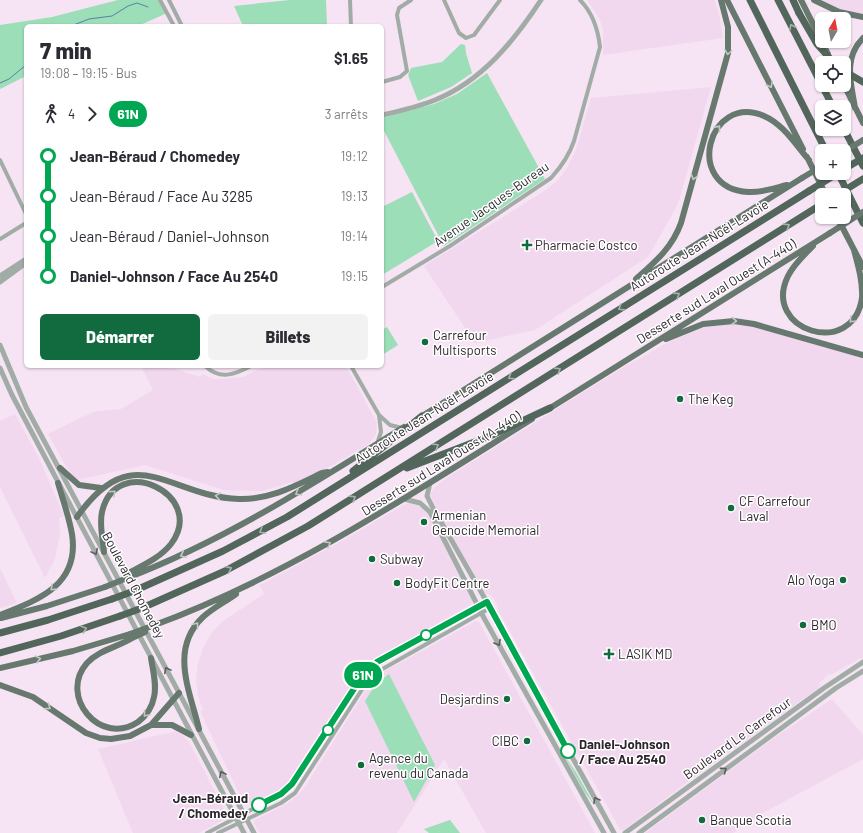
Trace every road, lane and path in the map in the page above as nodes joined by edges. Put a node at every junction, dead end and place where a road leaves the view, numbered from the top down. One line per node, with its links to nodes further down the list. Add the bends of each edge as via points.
1 (169, 0): 18 (street)
2 (350, 0): 19 (street)
3 (411, 0): 24 (street, via 399,8 397,15 407,71 400,77)
4 (444, 0): 5 (street, via 459,32 466,38 474,35)
5 (500, 0)
6 (541, 0): 29 (street, via 503,50 469,82 435,100)
7 (580, 0): 61 (street, Avenue Jacques-Bureau, via 594,20 600,47 571,152 562,166 544,183)
8 (720, 0): 62 (main road, one-way to 62, via 728,27 728,53 681,223 664,254)
9 (727, 0): 37 (main road, one-way to 37)
10 (750, 0): 33 (highway)
11 (778, 0): 27 (highway, one-way to 11)
12 (793, 0): 21 (highway, bridge, via 817,44)
13 (801, 0): 22 (main road)
14 (814, 0): 16 (main road, via 839,12)
15 (162, 1): 17 (street)
16 (863, 17)
17 (173, 24)
18 (181, 24)
19 (351, 24)
20 (863, 38): 28 (main road, via 853,51 849,65)
21 (827, 56)
22 (829, 56)
23 (851, 75): 25 (highway, bridge)
24 (384, 81)
25 (863, 82)
26 (847, 92): 28 (main road)
27 (829, 100)
28 (855, 108): 30 (main road)
29 (384, 114)
30 (863, 123)
31 (848, 136): 39 (highway)
32 (863, 140): 34 (main road, bridge)
33 (822, 144)
34 (851, 148)
35 (863, 158): 38 (highway, bridge)
36 (0, 160): 48 (street)
37 (809, 160): 44 (main road, one-way to 37, via 752,193 728,186 716,176 710,161 709,147 714,132 733,116 746,113 760,115 782,127); 45 (main road)
38 (851, 166)
39 (863, 166)
40 (815, 170): 44 (main road, bridge)
41 (863, 178): 46 (highway, bridge)
42 (827, 180): 81 (highway, Autoroute Jean-Noël-Lavoie, one-way to 81, bridge)
43 (842, 180): 50 (highway)
44 (793, 184): 62 (main road)
45 (823, 188)
46 (848, 188)
47 (815, 209): 77 (highway, one-way to 47)
48 (24, 210)
49 (863, 212): 54 (main road, Desserte sud Laval Ouest (A-440), bridge)
50 (863, 223)
51 (24, 224): 53 (street)
52 (841, 224): 55 (main road)
53 (0, 239)
54 (818, 240): 55 (main road, one-way to 54, via 863,289 857,313 849,323 838,330 828,333 814,332 802,327 793,319 786,308 784,294 790,272); 64 (main road, Desserte sud Laval Ouest (A-440))
55 (854, 250): 58 (main road)
56 (24, 260): 59 (street)
57 (24, 264): 60 (street)
58 (863, 267)
59 (0, 276)
60 (0, 282)
61 (384, 287)
62 (626, 288): 72 (main road)
63 (0, 345): 75 (street, Boulevard Chomedey, via 23,400)
64 (648, 347): 65 (main road, one-way to 65, via 703,324 734,321); 70 (main road, Desserte sud Laval Ouest (A-440))
65 (863, 354)
66 (0, 368): 78 (street, Boulevard Chomedey)
67 (207, 368): 68 (street, via 213,373 224,375)
68 (247, 368)
69 (352, 368): 71 (street)
70 (550, 408): 77 (highway, via 490,436); 79 (main road, Desserte sud Laval Ouest (A-440))
71 (379, 415): 73 (street, via 390,425); 74 (street, via 381,432)
72 (422, 416): 73 (main road); 81 (highway)
73 (402, 428): 74 (main road)
74 (377, 444): 76 (main road)
75 (60, 468): 80 (main road, via 80,485); 83 (street, Boulevard Chomedey)
76 (330, 471): 80 (main road, one-way to 80, via 322,472 281,492 250,499 217,496 147,475 126,477); 86 (main road, one-way to 86, via 296,494 234,529 175,558)
77 (391, 474): 98 (highway, one-way to 77, bridge, via 120,616 205,581 308,526)
78 (58, 483): 84 (street, Boulevard Chomedey); 92 (main road, one-way to 92, via 73,538 68,568 57,586 43,597)
79 (430, 483): 82 (main road, Desserte sud Laval Ouest (A-440)); 88 (street, via 427,494 430,502)
80 (101, 488): 83 (main road)
81 (330, 490): 94 (highway, Autoroute Jean-Noël-Lavoie, one-way to 94, bridge, via 236,545 176,573 112,599)
82 (404, 499): 87 (main road, Desserte sud Laval Ouest (A-440), one-way to 82, via 328,544); 89 (street, via 420,502 430,512)
83 (82, 510): 84 (main road); 85 (street, Boulevard Chomedey)
84 (77, 517): 99 (street, Boulevard Chomedey, one-way to 99)
85 (104, 552): 86 (main road, one-way to 86, via 101,513 114,492 126,484 140,482 155,486 170,497 178,516 174,540 156,558); 104 (street, Boulevard Chomedey, one-way to 85)
86 (126, 576): 93 (main road, bridge, via 105,587)
87 (247, 585): 97 (main road, Desserte sud Laval Ouest (A-440), bridge); 107 (main road, one-way to 87, via 183,670 186,644 194,627 202,618)
88 (487, 602): 89 (street); 90 (street)
89 (479, 606): 91 (street); 109 (street, via 368,669 290,786 281,794)
90 (490, 608): 91 (street); 117 (street, one-way to 90)
91 (482, 613): 110 (street, via 374,674 297,790 283,802); 116 (street, one-way to 116)
92 (0, 615)
93 (0, 618)
94 (41, 622): 95 (highway); 96 (highway, Autoroute Jean-Noël-Lavoie)
95 (0, 629)
96 (0, 633)
97 (131, 636): 99 (main road, one-way to 97, via 154,698 144,717 132,725 116,728 101,726 89,718 82,709 78,696 82,671 98,655); 101 (main road, one-way to 97)
98 (0, 653)
99 (151, 658): 105 (street, Boulevard Chomedey)
100 (863, 662): 118 (street, Boulevard Le Carrefour)
101 (0, 668)
102 (863, 671): 119 (street, Boulevard Le Carrefour, one-way to 102, via 836,688)
103 (0, 685): 106 (main road, one-way to 106, via 29,695 86,733 100,738 126,737)
104 (179, 693): 105 (main road); 107 (street, Boulevard Chomedey)
105 (173, 700): 106 (main road); 108 (street, Boulevard Chomedey)
106 (151, 725): 108 (main road, via 172,725)
107 (199, 729): 109 (street, Boulevard Chomedey, one-way to 107)
108 (191, 735): 111 (street, Boulevard Chomedey)
109 (243, 814): 110 (street, Boulevard Chomedey); 111 (street)
110 (247, 820): 111 (street); 115 (street, Boulevard Chomedey)
111 (237, 821): 112 (street); 113 (street); 114 (street, Boulevard Chomedey)
112 (207, 833)
113 (218, 833)
114 (244, 833)
115 (254, 833)
116 (604, 833)
117 (614, 833)
118 (626, 833)
119 (639, 833)

